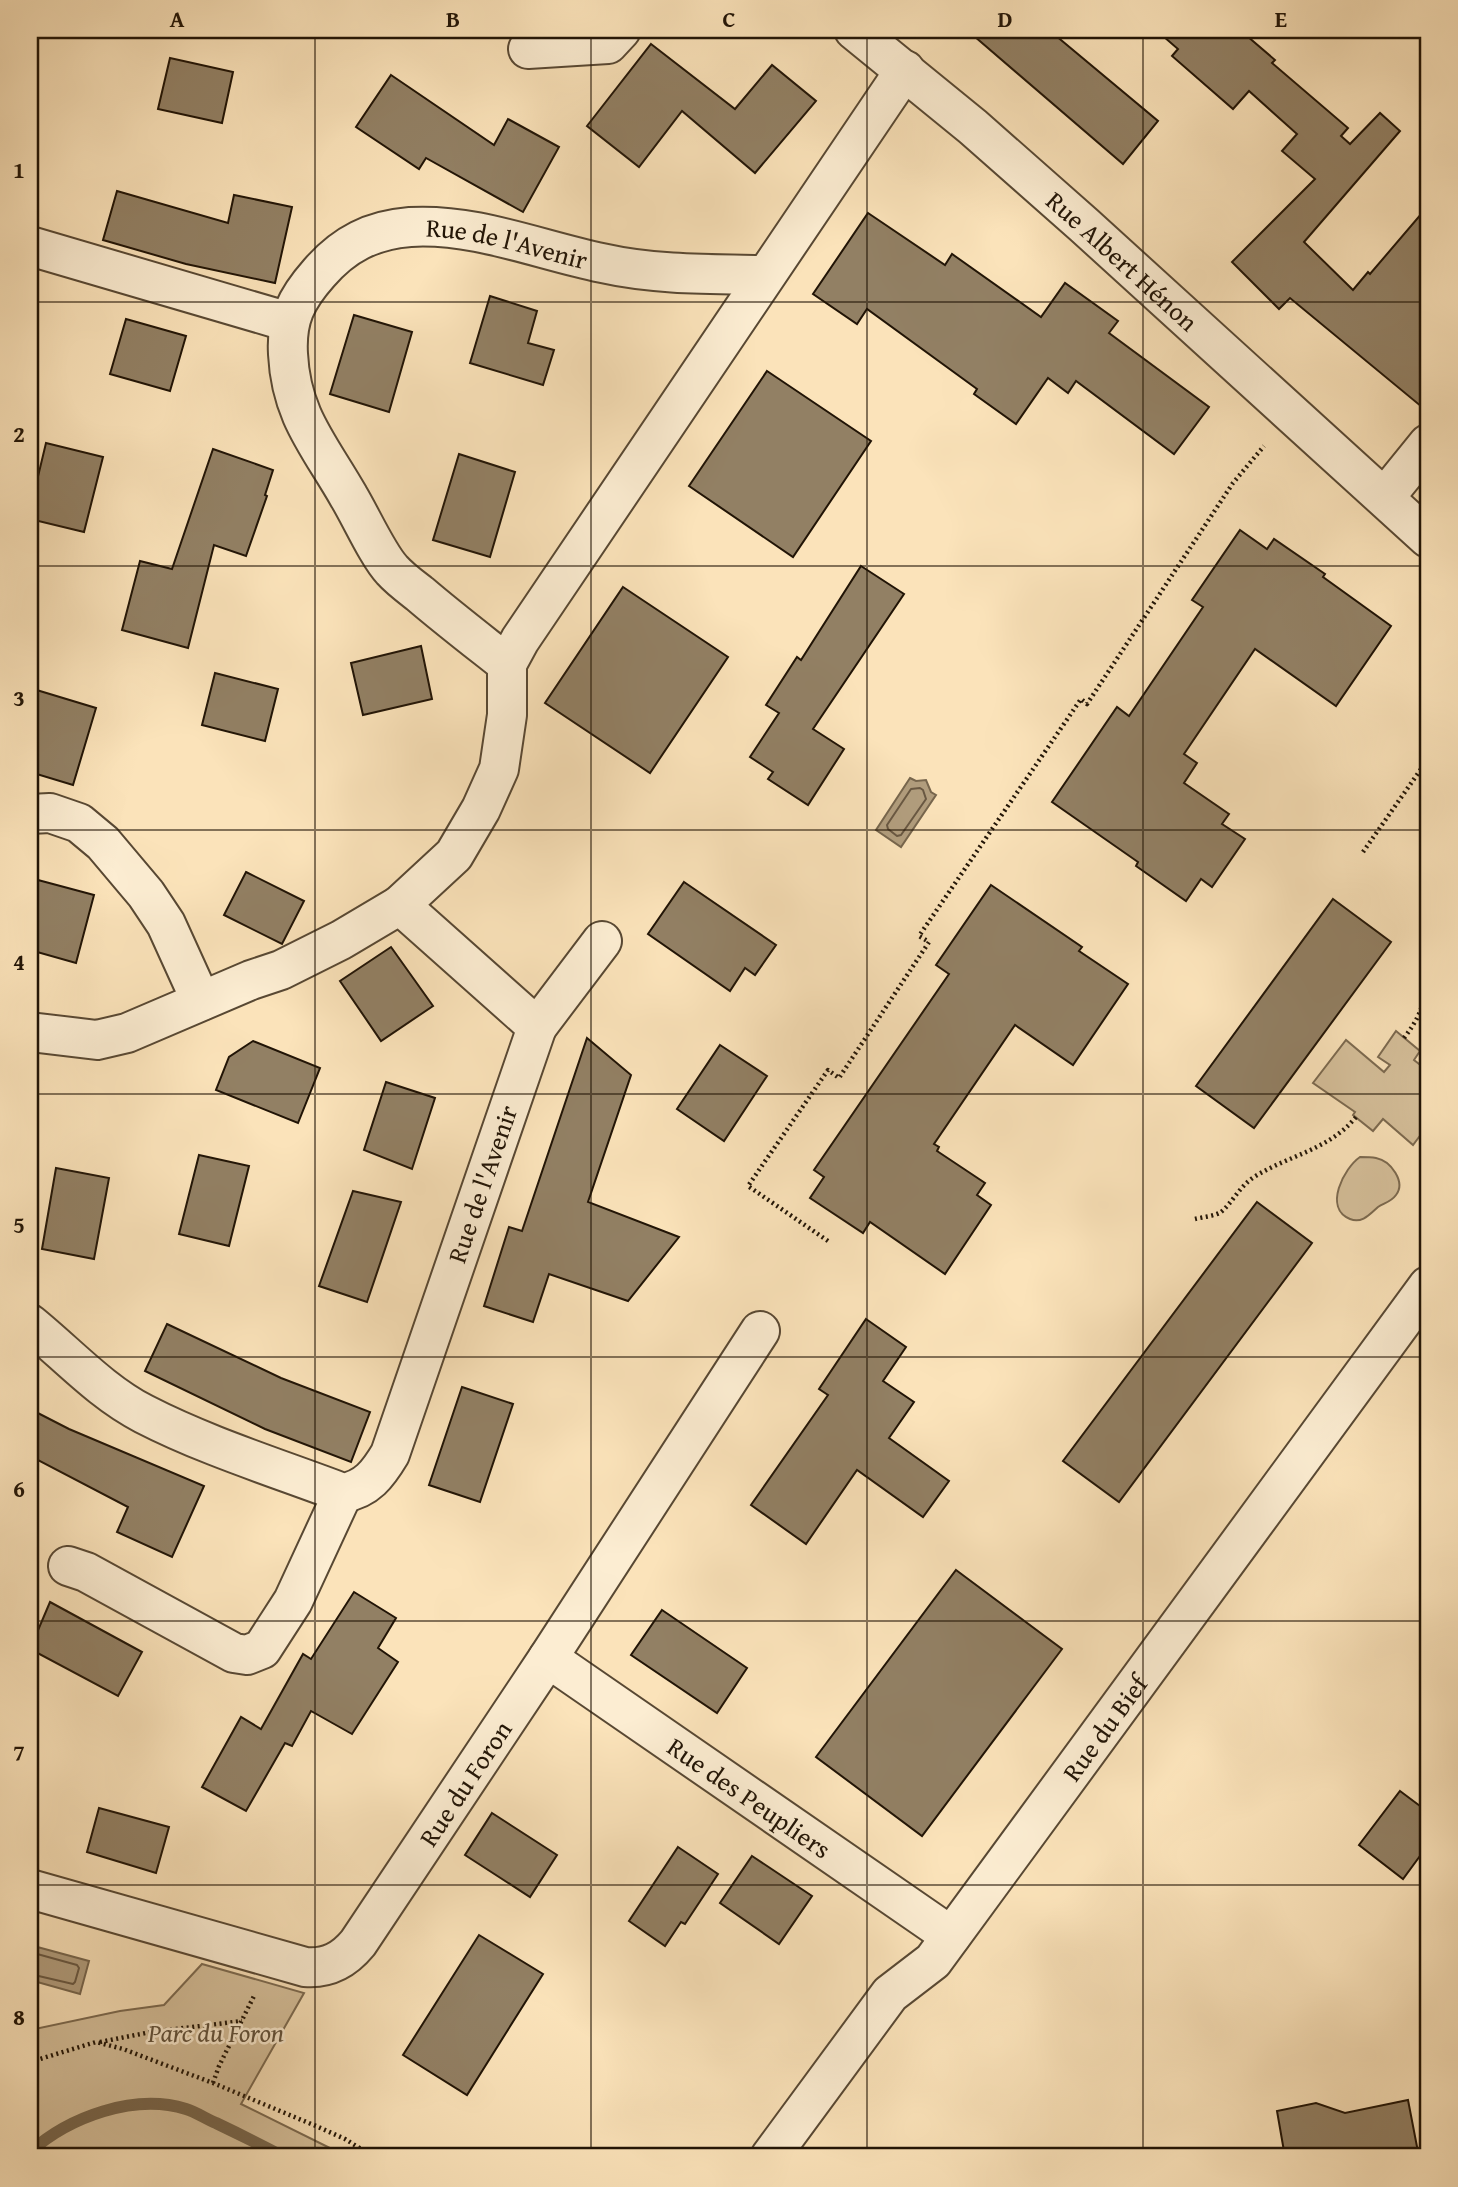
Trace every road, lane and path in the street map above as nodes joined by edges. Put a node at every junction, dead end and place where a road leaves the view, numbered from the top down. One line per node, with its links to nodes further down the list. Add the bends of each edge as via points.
1 (621, 30): 3 (street, via 608,44)
2 (854, 30): 4 (street, Rue Albert Hénon)
3 (528, 48)
4 (905, 70): 6 (street); 8 (street, Rue Albert Hénon)
5 (30, 246): 7 (street)
6 (765, 275): 7 (street, Rue de l'Avenir, via 637,269 468,231 408,228 366,236 341,251 304,290); 12 (street)
7 (289, 322): 12 (street, Rue de l'Avenir, via 289,377 304,422 391,570)
8 (1292, 413): 10 (street, Rue Albert Hénon); 25 (path, via 1233,483 1087,704 1081,699 919,936 929,942 839,1078 828,1070 748,1186)
9 (1428, 444): 10 (street)
10 (1385, 497): 11 (street, Rue Albert Hénon)
11 (1428, 538)
12 (507, 664): 16 (street, via 508,715 499,768 481,809 454,855)
13 (1428, 759): 15 (path)
14 (30, 814): 19 (street, via 50,813 79,824 103,843 166,925)
15 (1363, 852)
16 (400, 905): 19 (street, via 281,970); 20 (street)
17 (602, 941): 20 (street, Rue de l'Avenir)
18 (1428, 962): 22 (path, via 1420,1013)
19 (201, 1001): 21 (street, via 97,1040)
20 (537, 1027): 29 (street, Rue de l'Avenir, via 390,1454 367,1485)
21 (30, 1032)
22 (1404, 1038)
23 (1356, 1117): 24 (path, via 1321,1147 1255,1176 1220,1212)
24 (1195, 1219)
25 (828, 1241)
26 (1428, 1286): 33 (street, Rue du Bief)
27 (30, 1324): 29 (street, via 142,1413)
28 (760, 1331): 31 (street, Rue du Foron)
29 (343, 1493): 30 (street, via 293,1601 262,1649 247,1654 234,1653)
30 (68, 1566)
31 (548, 1658): 33 (street, Rue des Peupliers); 34 (street, Rue du Foron, via 347,1956 317,1968)
32 (30, 1889): 34 (street, Rue du Foron)
33 (951, 1937): 40 (street, Rue du Bief, via 933,1961 890,1994)
34 (272, 1958): 35 (path)
35 (242, 2021): 36 (path); 38 (path)
36 (96, 2042): 37 (path); 38 (path)
37 (30, 2062)
38 (213, 2083): 39 (path, via 345,2139)
39 (374, 2157)
40 (770, 2157)

